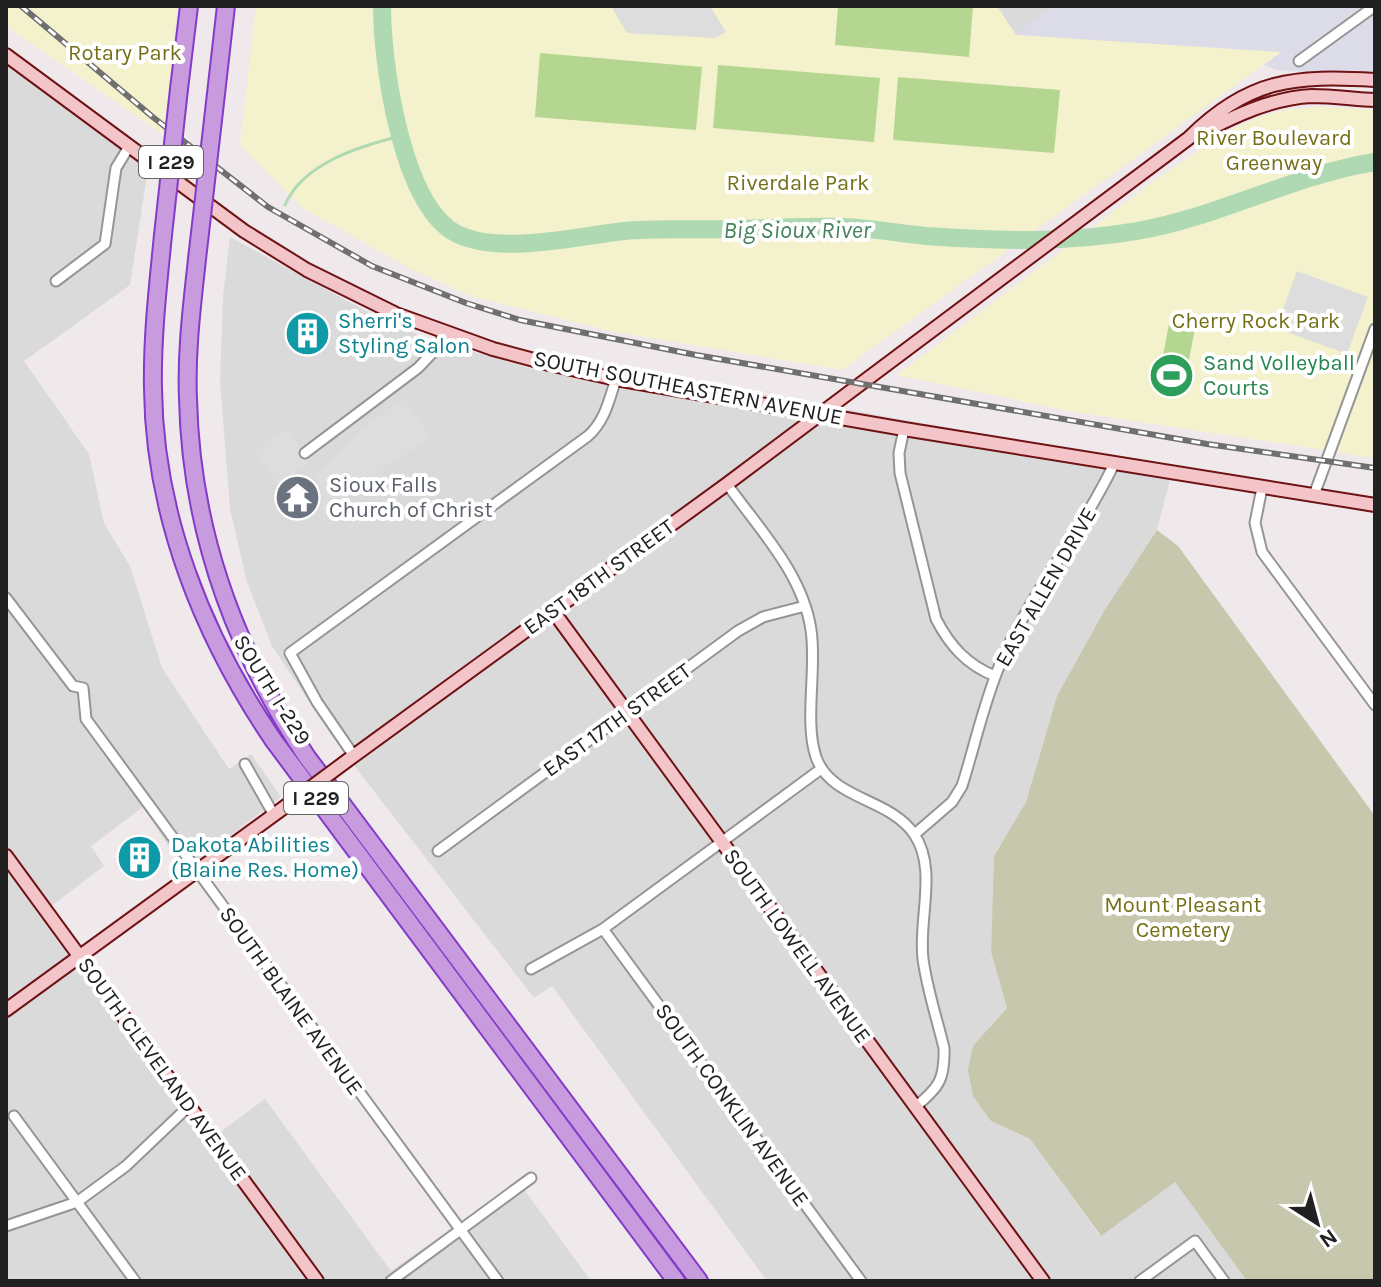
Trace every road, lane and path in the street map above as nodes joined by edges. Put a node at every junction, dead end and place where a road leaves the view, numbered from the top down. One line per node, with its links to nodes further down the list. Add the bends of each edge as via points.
1 (189, 6): 52 (highway, SOUTH I-229 / I 229, bridge, via 153,365 157,444 170,511 201,609 223,658 274,741)
2 (226, 6): 53 (highway, SOUTH I-229 / I 229, bridge, via 187,375 193,466 206,540 223,595 275,707 307,757)
3 (1375, 6): 5 (street)
4 (6, 55): 9 (street, SOUTH SOUTHEASTERN AVENUE)
5 (1299, 61)
6 (1375, 80): 8 (street, via 1317,78 1270,86 1226,105)
7 (1375, 100): 8 (street, via 1286,99)
8 (1189, 138): 14 (street, EAST 18TH STREET)
9 (130, 145): 10 (street, via 116,168 105,244); 12 (street, SOUTH SOUTHEASTERN AVENUE, via 280,255 360,297)
10 (56, 281)
11 (1375, 329): 20 (street)
12 (445, 332): 13 (street, SOUTH SOUTHEASTERN AVENUE); 16 (street, via 418,368)
13 (616, 379): 14 (street, SOUTH SOUTHEASTERN AVENUE); 28 (street, via 604,415 588,436 290,653)
14 (819, 413): 15 (street, SOUTH SOUTHEASTERN AVENUE); 18 (street, EAST 18TH STREET)
15 (904, 429): 17 (street, SOUTH SOUTHEASTERN AVENUE); 25 (street, via 900,473 936,619 962,657)
16 (305, 453)
17 (1114, 464): 19 (street, SOUTH SOUTHEASTERN AVENUE); 25 (street, EAST ALLEN DRIVE)
18 (727, 484): 23 (street, via 791,574); 24 (street, EAST 18TH STREET)
19 (1262, 488): 20 (street, SOUTH SOUTHEASTERN AVENUE); 26 (street, via 1255,523 1262,552)
20 (1314, 495): 21 (street, SOUTH SOUTHEASTERN AVENUE)
21 (1375, 505)
22 (6, 598): 36 (street, SOUTH BLAINE AVENUE, via 73,686 83,688 86,719)
23 (805, 606): 27 (street, EAST 17TH STREET, via 763,617 738,631); 30 (street, via 811,631 813,740)
24 (553, 611): 27 (street, SOUTH LOWELL AVENUE); 28 (street, EAST 18TH STREET)
25 (995, 676): 32 (street, EAST ALLEN DRIVE, via 962,786 952,802)
26 (1375, 705)
27 (627, 714): 33 (street, SOUTH LOWELL AVENUE); 34 (street, EAST 17TH STREET)
28 (351, 758): 31 (street, EAST 18TH STREET, bridge)
29 (245, 764): 31 (street)
30 (821, 769): 32 (street, via 836,784 894,814); 33 (street)
31 (274, 815): 36 (street, EAST 18TH STREET)
32 (915, 834): 42 (street, via 925,863 923,957 944,1063 937,1088)
33 (720, 842): 37 (street); 42 (street, SOUTH LOWELL AVENUE)
34 (438, 851)
35 (6, 856): 38 (street, SOUTH CLEVELAND AVENUE)
36 (196, 871): 38 (street, EAST 18TH STREET); 47 (street, SOUTH BLAINE AVENUE)
37 (603, 929): 39 (street); 54 (street, SOUTH CONKLIN AVENUE)
38 (80, 957): 40 (street, EAST 18TH STREET); 41 (street, SOUTH CLEVELAND AVENUE)
39 (531, 969)
40 (6, 1010)
41 (189, 1106): 45 (street, via 126,1166); 49 (street, SOUTH CLEVELAND AVENUE)
42 (915, 1107): 55 (street, SOUTH LOWELL AVENUE)
43 (14, 1116): 45 (street)
44 (531, 1178): 47 (street)
45 (77, 1202): 46 (street); 48 (street)
46 (6, 1226)
47 (461, 1230): 50 (street); 51 (street, SOUTH BLAINE AVENUE)
48 (135, 1281)
49 (317, 1281)
50 (391, 1281)
51 (498, 1281)
52 (676, 1281)
53 (699, 1281)
54 (861, 1281)
55 (1043, 1281)
56 (1140, 1281): 57 (street, via 1195,1241)
57 (1224, 1281)

